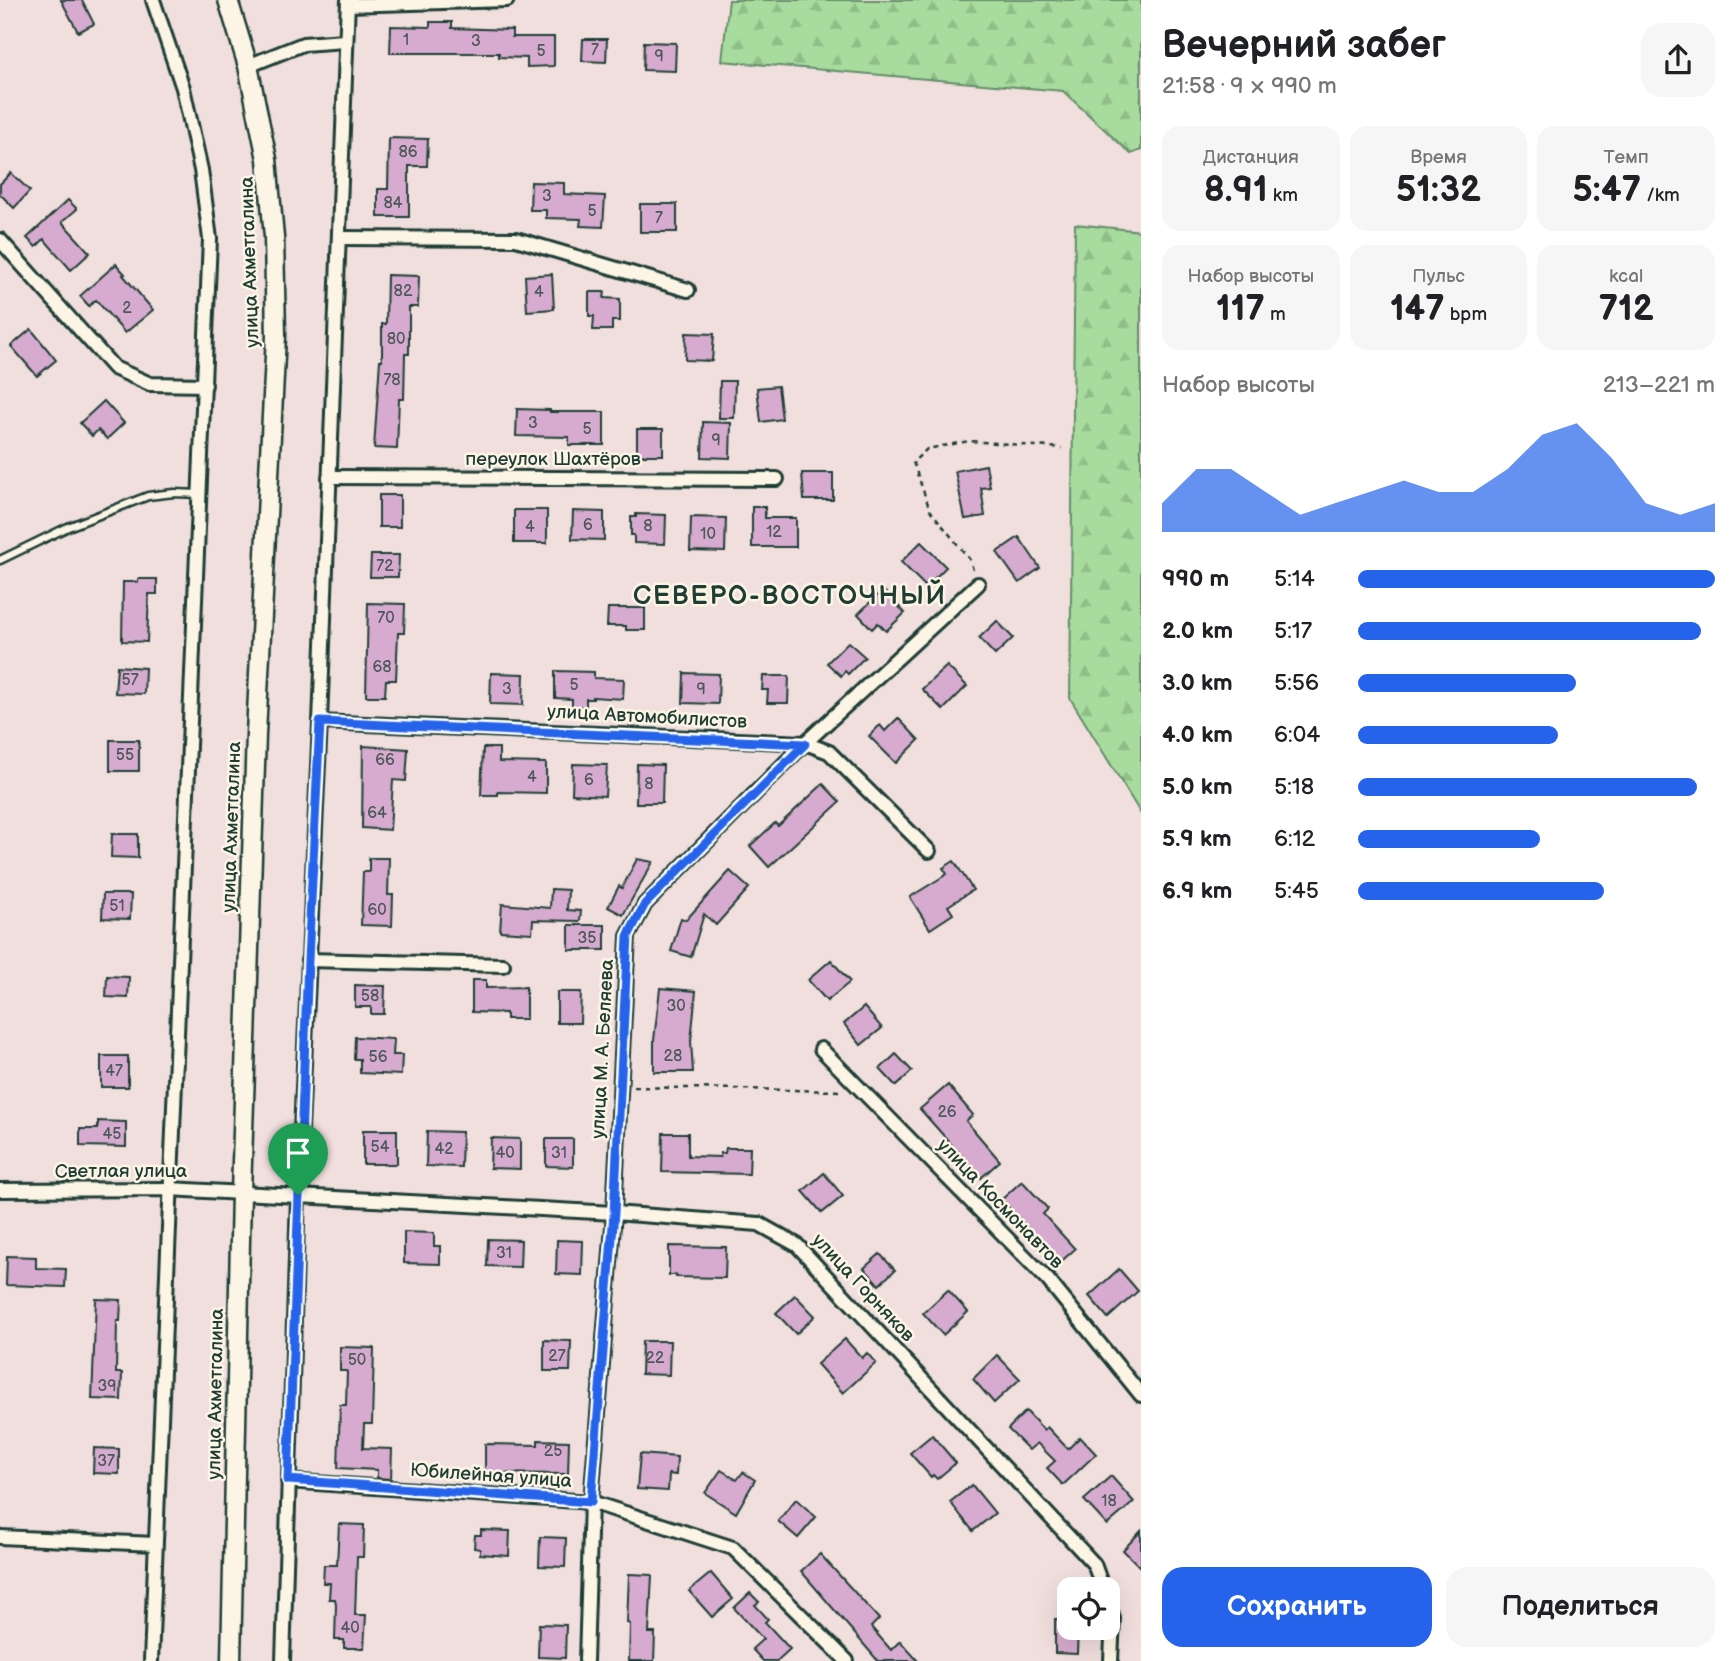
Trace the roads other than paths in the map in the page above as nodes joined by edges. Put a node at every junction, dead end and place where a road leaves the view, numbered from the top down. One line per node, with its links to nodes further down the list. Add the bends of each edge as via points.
1 (153, 0): 10 (street, via 183,88 201,170 210,239)
2 (228, 0): 6 (main road, улица Ахметгалина)
3 (507, 0): 4 (street)
4 (348, 3): 5 (street)
5 (345, 41): 6 (street, via 303,44); 7 (street)
6 (248, 66): 24 (main road, улица Ахметгалина, via 267,159 276,336 256,734)
7 (340, 237): 9 (street, via 516,239); 11 (street)
8 (0, 240): 10 (street, via 114,368 150,384)
9 (688, 290)
10 (205, 385): 13 (street)
11 (329, 477): 12 (street, переулок Шахтёров); 16 (street)
12 (777, 479)
13 (200, 494): 14 (lane, via 148,496); 22 (street)
14 (0, 560)
15 (978, 584): 17 (street, улица М. А. Беляева)
16 (320, 722): 17 (street, улица Автомобилистов); 19 (street)
17 (805, 744): 18 (street, улица Автомобилистов, via 829,752); 26 (street, улица М. А. Беляева, via 645,904 628,936)
18 (929, 851)
19 (308, 960): 20 (street); 25 (street)
20 (503, 965)
21 (821, 1049): 27 (street, улица Космонавтов, via 1048,1280)
22 (169, 1189): 23 (street, Светлая улица); 24 (street, Светлая улица); 31 (street)
23 (0, 1190)
24 (241, 1193): 25 (street, улица Горняков); 35 (main road, улица Ахметгалина)
25 (298, 1195): 26 (street, улица Горняков); 28 (street)
26 (614, 1213): 29 (street, улица М. А. Беляева); 32 (street, улица Горняков, via 759,1224 797,1245 1094,1564)
27 (1141, 1395)
28 (288, 1480): 29 (street, Юбилейная улица); 36 (street)
29 (591, 1502): 37 (street, улица М. А. Беляева); 38 (street, Юбилейная улица, via 733,1548)
30 (0, 1537): 31 (street)
31 (155, 1544): 34 (street)
32 (1099, 1577)
33 (1112, 1640): 39 (street)
34 (151, 1661)
35 (231, 1661)
36 (283, 1661)
37 (586, 1661)
38 (847, 1661)
39 (1111, 1661)

